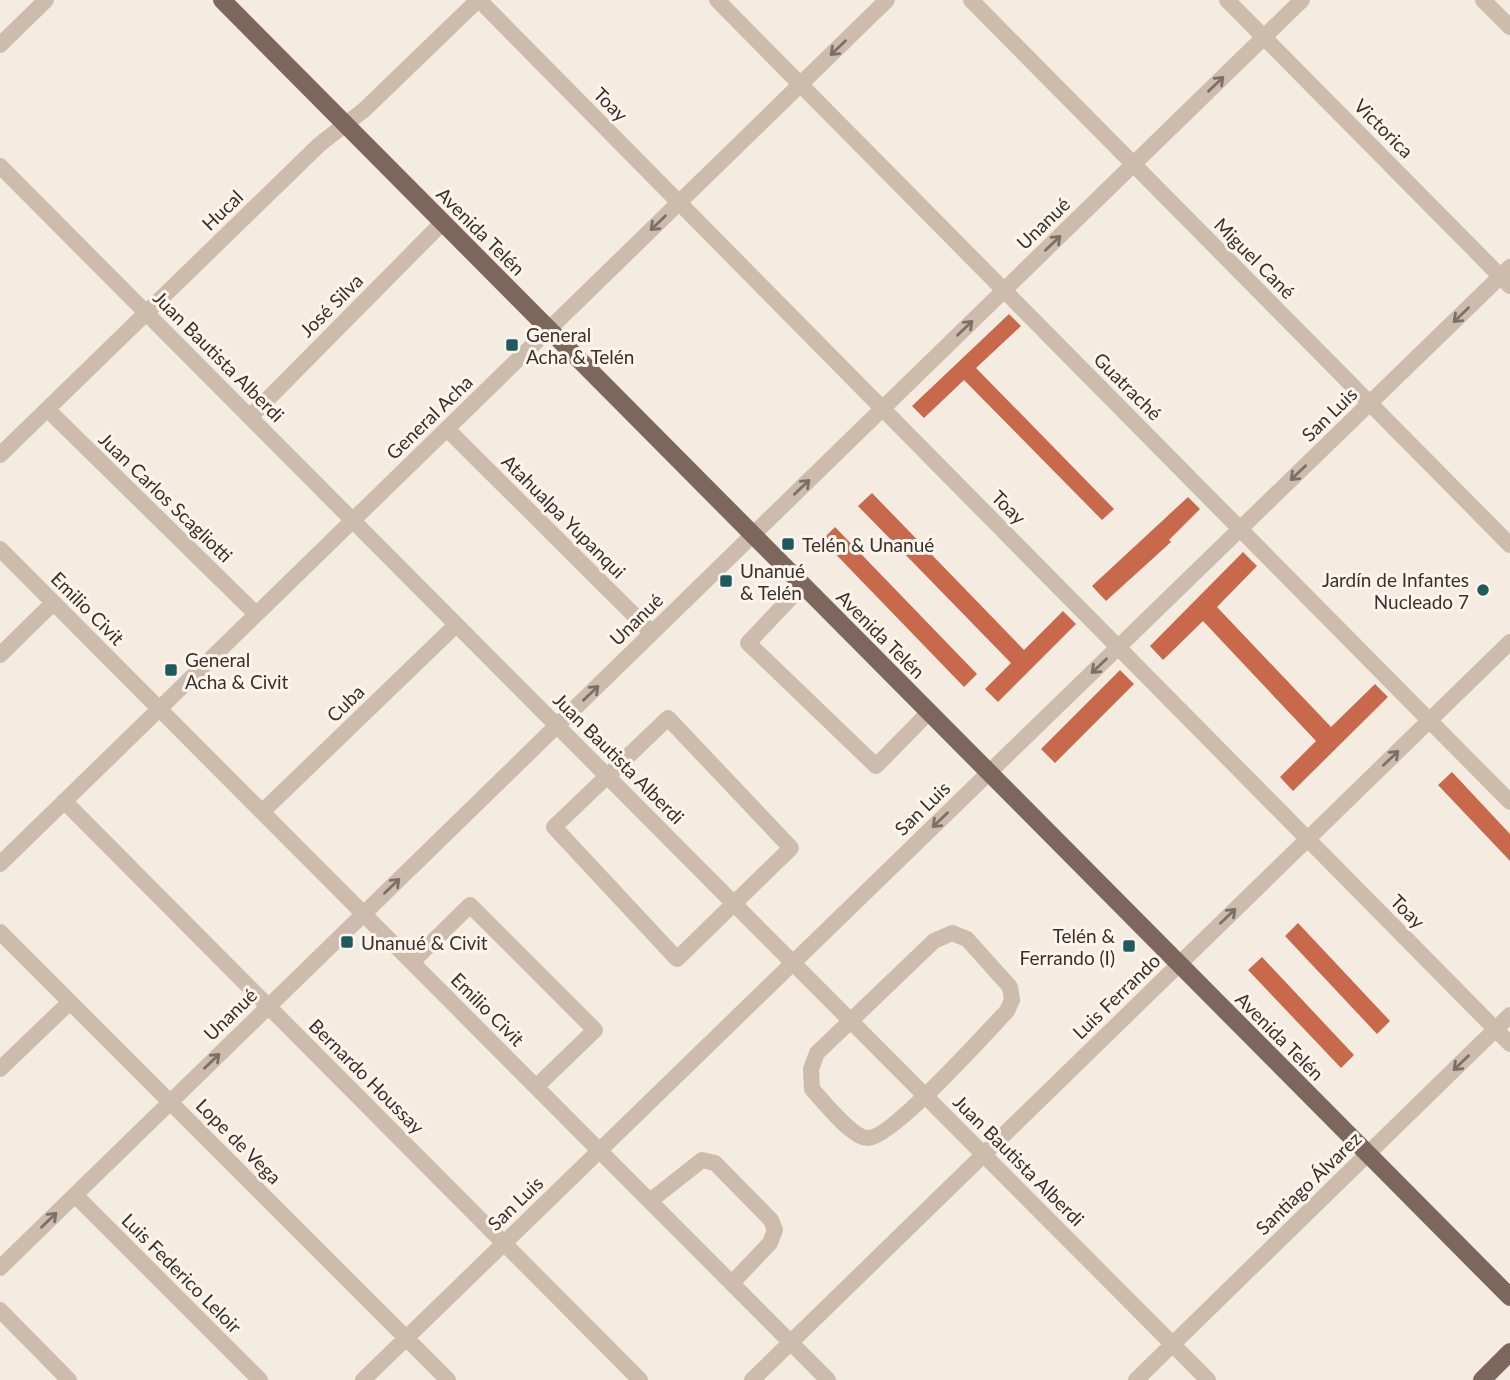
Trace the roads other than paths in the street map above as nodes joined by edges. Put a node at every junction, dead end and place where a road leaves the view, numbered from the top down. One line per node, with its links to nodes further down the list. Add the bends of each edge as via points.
1 (46, 0): 12 (street)
2 (222, 0): 14 (main road, Avenida Telén)
3 (478, 0): 14 (street, Hucal); 17 (street, Toay)
4 (717, 0): 13 (street, Guatraché)
5 (887, 0): 13 (street, General Acha, one-way to 13)
6 (971, 0): 15 (street, Miguel Cané)
7 (1227, 0): 11 (street, Victorica)
8 (1302, 0): 11 (street, Unanué)
9 (1483, 0): 10 (street)
10 (1510, 27)
11 (1264, 37): 15 (street, Unanué, one-way to 11); 19 (street, Victorica)
12 (0, 45)
13 (800, 85): 17 (street, General Acha); 20 (street, Guatraché)
14 (345, 124): 18 (main road, Avenida Telén); 21 (street, Hucal)
15 (1133, 164): 20 (street, Unanué, one-way to 15); 23 (street, Miguel Cané)
16 (0, 166): 21 (street, Juan Bautista Alberdi)
17 (679, 202): 22 (street, General Acha, one-way to 22); 25 (street, Toay)
18 (443, 222): 22 (main road, Avenida Telén); 26 (street, José Silva)
19 (1507, 276): 23 (street, San Luis, one-way to 23)
20 (1004, 290): 25 (street, Unanué, one-way to 20); 30 (street, Guatraché)
21 (146, 313): 24 (street, Hucal); 26 (street, Juan Bautista Alberdi)
22 (549, 329): 27 (street, General Acha); 31 (main road, Avenida Telén)
23 (1370, 403): 30 (street, San Luis, one-way to 30); 32 (street, Miguel Cané)
24 (47, 409): 28 (street, Hucal); 36 (street, Juan Carlos Scagliotti)
25 (882, 409): 31 (street, Unanué, one-way to 25); 40 (street, Toay)
26 (250, 417): 29 (street, Juan Bautista Alberdi)
27 (447, 429): 29 (street, General Acha); 38 (street, Atahualpa Yupanqui)
28 (0, 455)
29 (352, 520): 36 (street, General Acha); 37 (street, Juan Bautista Alberdi)
30 (1240, 529): 40 (street, San Luis); 44 (street, Guatraché)
31 (753, 534): 34 (main road, Avenida Telén); 38 (street, Unanué)
32 (1510, 545)
33 (0, 549): 35 (street, Emilio Civit)
34 (803, 584): 43 (main road, Avenida Telén); 43 (street, via 748,643 876,766)
35 (54, 603): 41 (street); 42 (street, Emilio Civit)
36 (256, 614): 42 (street, General Acha)
37 (456, 625): 45 (street, Juan Bautista Alberdi); 50 (street, Cuba)
38 (652, 633): 45 (street, Unanué, one-way to 38)
39 (1510, 642): 44 (street, Luis Ferrando)
40 (1118, 647): 46 (street, San Luis, one-way to 46); 51 (street, Toay)
41 (0, 655)
42 (159, 709): 48 (street, General Acha); 50 (street, Emilio Civit)
43 (929, 712): 46 (main road, Avenida Telén)
44 (1429, 720): 49 (street, Guatraché); 51 (street, Luis Ferrando, one-way to 44)
45 (557, 726): 47 (street, Juan Bautista Alberdi); 54 (street, Unanué, one-way to 45)
46 (989, 772): 57 (street, San Luis, one-way to 57); 58 (main road, Avenida Telén)
47 (607, 776): 53 (street, Juan Bautista Alberdi); 53 (street, via 554,827 677,959); 53 (street, via 668,718 791,848)
48 (64, 801): 52 (street, General Acha); 60 (street, Bernardo Houssay)
49 (1510, 802)
50 (262, 812): 54 (street, Emilio Civit)
51 (1307, 839): 58 (street, Luis Ferrando, one-way to 51); 63 (street, Toay)
52 (0, 864)
53 (734, 904): 57 (street, Juan Bautista Alberdi)
54 (363, 914): 56 (street, Emilio Civit); 60 (street, Unanué)
55 (0, 932): 59 (street, Lope de Vega)
56 (412, 962): 66 (street, Emilio Civit); 66 (street, via 470,905 595,1031)
57 (793, 963): 62 (street, Juan Bautista Alberdi); 69 (street, San Luis)
58 (1179, 964): 70 (main road, Avenida Telén); 71 (street, Luis Ferrando)
59 (70, 1002): 65 (street); 68 (street, Lope de Vega)
60 (269, 1006): 68 (street, Unanué, one-way to 60); 74 (street, Bernardo Houssay)
61 (1510, 1015): 63 (street, Santiago Álvarez)
62 (851, 1021): 67 (street, Juan Bautista Alberdi); 67 (street, via 817,1053 811,1089 855,1134 879,1135); 67 (street, via 934,941 952,933 967,939 1010,987 1012,1000 1007,1011)
63 (1496, 1030): 64 (street, Toay); 70 (street, Santiago Álvarez, one-way to 70)
64 (1510, 1044)
65 (0, 1069)
66 (536, 1087): 69 (street, Emilio Civit)
67 (925, 1096): 71 (street, Juan Bautista Alberdi)
68 (170, 1102): 72 (street, Unanué); 79 (street, Lope de Vega)
69 (599, 1150): 73 (street, Emilio Civit); 74 (street, San Luis)
70 (1368, 1154): 77 (main road, Avenida Telén); 81 (street, Santiago Álvarez)
71 (983, 1155): 80 (street, Luis Ferrando); 81 (street, Juan Bautista Alberdi)
72 (75, 1195): 75 (street, Unanué, one-way to 72); 85 (street, Luis Federico Leloir)
73 (650, 1201): 76 (street, Emilio Civit); 76 (street, via 702,1160 715,1163 771,1220 775,1230 770,1243)
74 (504, 1243): 79 (street, San Luis); 88 (street, Bernardo Houssay)
75 (0, 1268)
76 (732, 1283): 80 (street, Emilio Civit)
77 (1510, 1297)
78 (0, 1310): 84 (street)
79 (406, 1338): 86 (street, San Luis); 87 (street, Lope de Vega)
80 (791, 1342): 89 (street, Luis Ferrando); 90 (street, Emilio Civit)
81 (1172, 1345): 91 (street, Santiago Álvarez); 92 (street, Juan Bautista Alberdi)
82 (1510, 1353): 83 (main road)
83 (1485, 1377)
84 (69, 1380)
85 (260, 1380)
86 (363, 1380)
87 (448, 1380)
88 (640, 1380)
89 (752, 1380)
90 (828, 1380)
91 (1136, 1380)
92 (1208, 1380)

